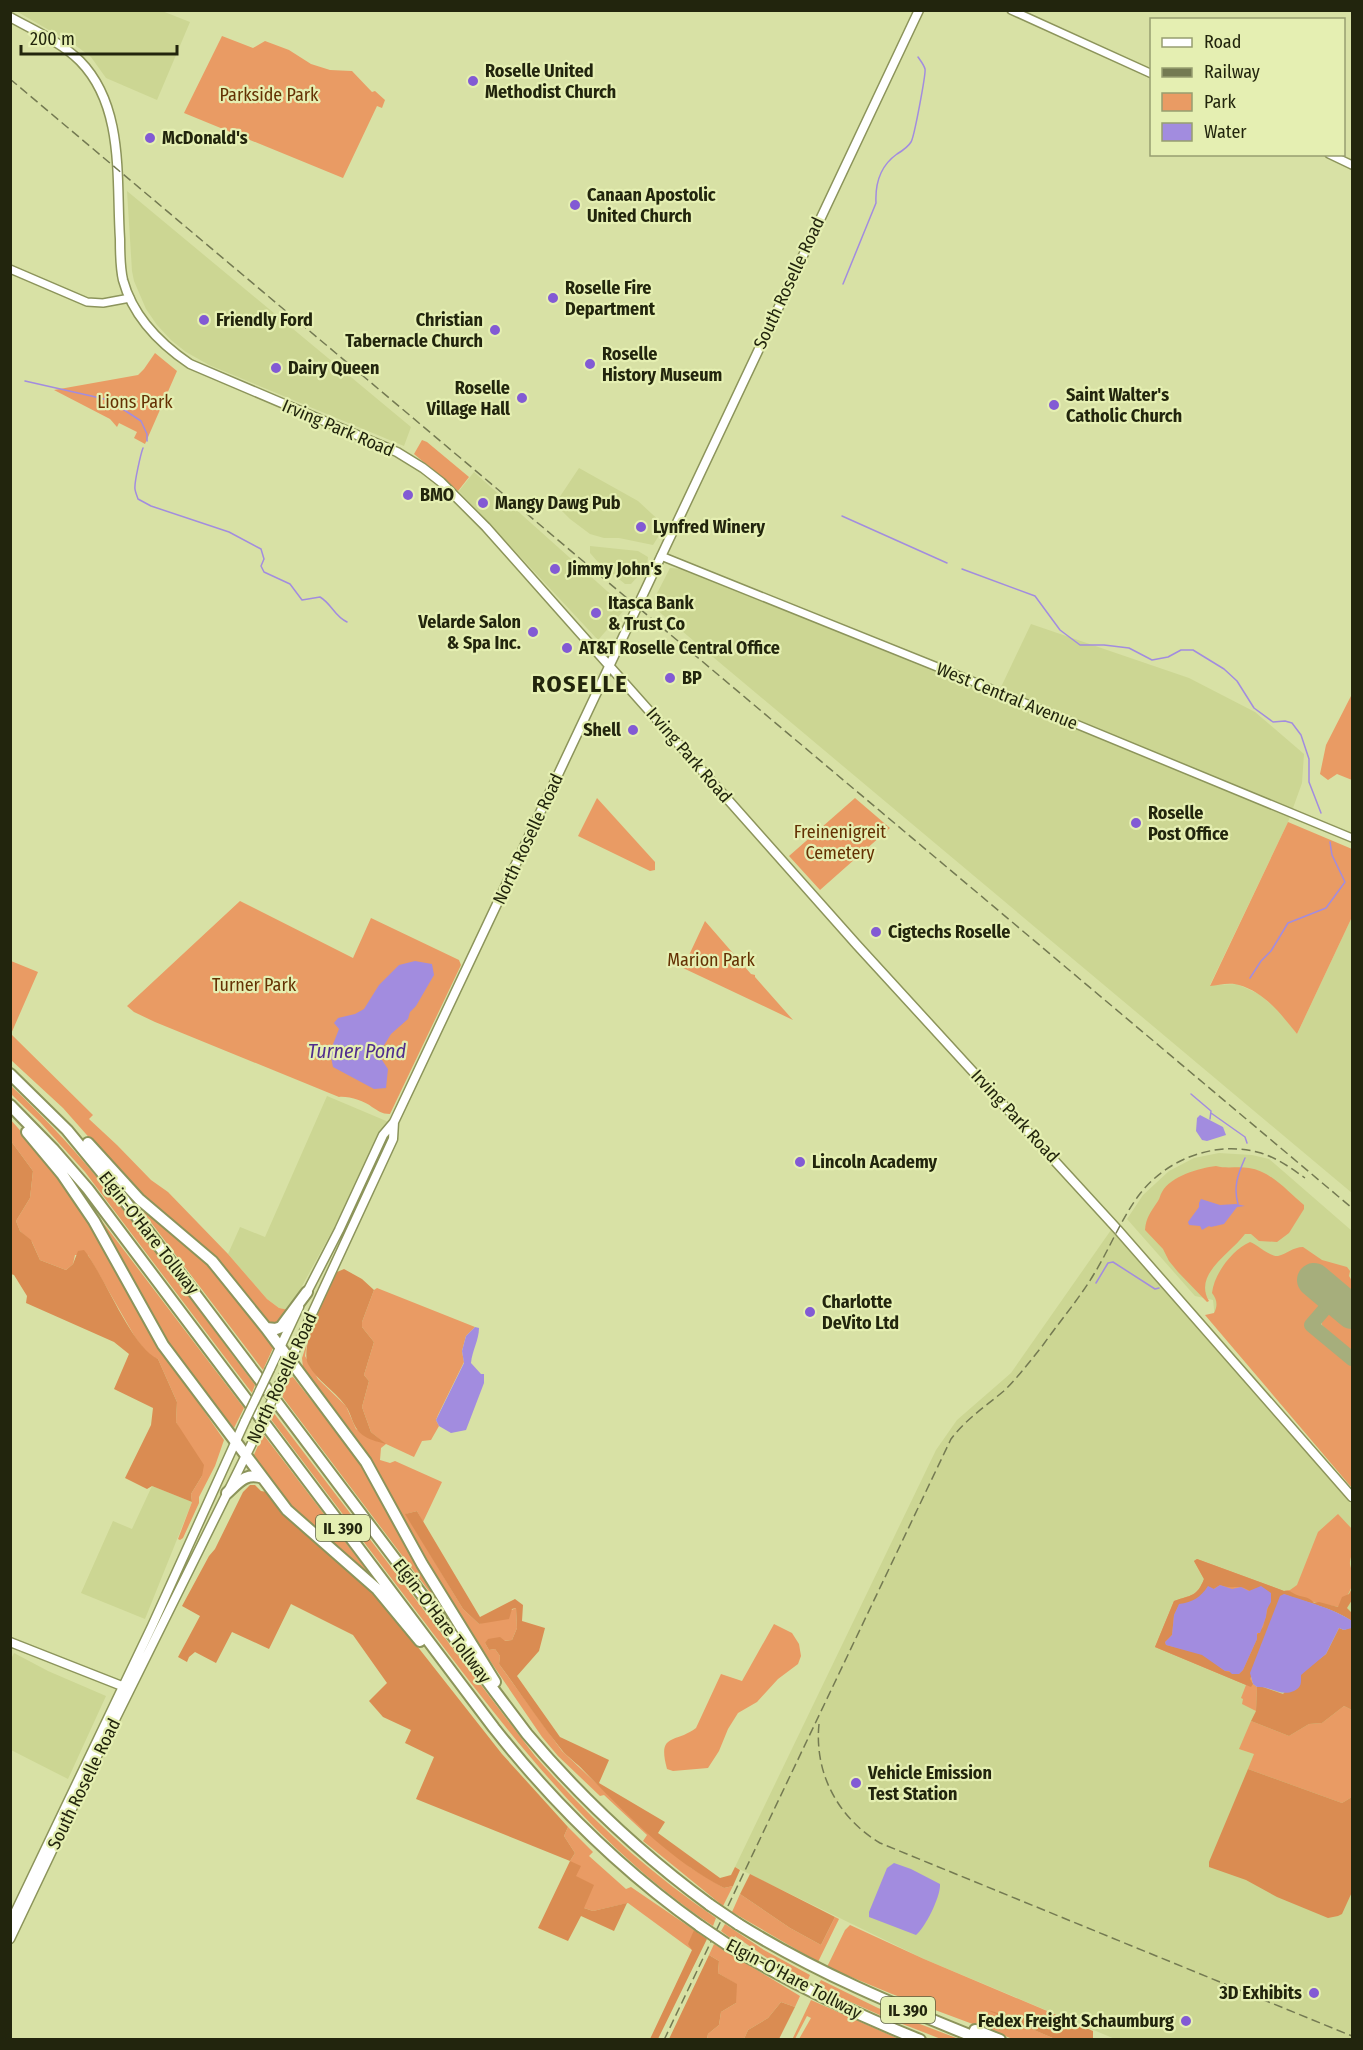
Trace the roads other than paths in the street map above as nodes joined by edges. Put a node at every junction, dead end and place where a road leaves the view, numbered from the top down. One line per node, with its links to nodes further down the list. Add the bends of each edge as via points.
1 (919, 10): 9 (main road, South Roselle Road)
2 (1011, 10): 4 (street)
3 (10, 17): 8 (main road, Irving Park Road, via 80,61 104,96 114,135 121,260)
4 (1150, 73)
5 (1333, 156): 6 (street)
6 (1353, 165)
7 (10, 269): 8 (street, via 87,302)
8 (130, 298): 10 (main road, Irving Park Road, via 152,333 190,364 397,452 423,468 486,527)
9 (661, 556): 10 (main road, North Roselle Road); 11 (street, West Central Avenue)
10 (609, 665): 15 (main road, North Roselle Road); 24 (main road, Irving Park Road, via 856,945 1126,1238)
11 (1353, 838)
12 (10, 1074): 13 (highway, Elgin-O'Hare Tollway / IL 390)
13 (41, 1102): 17 (highway, via 59,1113 129,1189 212,1261); 29 (highway, Elgin-O'Hare Tollway / IL 390, via 122,1197)
14 (10, 1106): 20 (highway, via 78,1196 163,1345); 27 (highway, Elgin-O'Hare Tollway / IL 390, via 88,1189)
15 (394, 1122): 16 (main road, North Roselle Road, via 383,1135); 19 (main road, North Roselle Road, via 393,1139)
16 (307, 1292): 17 (highway, via 281,1327); 18 (main road, North Roselle Road)
17 (266, 1328): 18 (highway)
18 (280, 1348): 19 (highway); 20 (main road, North Roselle Road, bridge)
19 (290, 1361): 21 (main road, North Roselle Road, bridge); 29 (highway, via 366,1462)
20 (235, 1442): 21 (highway); 25 (main road, North Roselle Road)
21 (245, 1456): 22 (highway); 23 (main road, North Roselle Road)
22 (263, 1478): 23 (highway, via 245,1477); 27 (highway, via 286,1510 377,1589 445,1673)
23 (227, 1493): 25 (main road, North Roselle Road)
24 (1353, 1497)
25 (155, 1628): 28 (main road, South Roselle Road)
26 (10, 1642): 28 (main road)
27 (460, 1683): 33 (highway, Elgin-O'Hare Tollway / IL 390, bridge, via 512,1751 574,1821 644,1884 728,1945 794,1983)
28 (127, 1687): 30 (main road, South Roselle Road); 31 (main road, South Roselle Road)
29 (514, 1717): 32 (highway, Elgin-O'Hare Tollway / IL 390, bridge, via 604,1817 710,1905 803,1962)
30 (10, 1923)
31 (10, 1940)
32 (908, 2010): 34 (highway, Elgin-O'Hare Tollway / IL 390); 35 (highway)
33 (920, 2039)
34 (982, 2040)
35 (1000, 2040)

